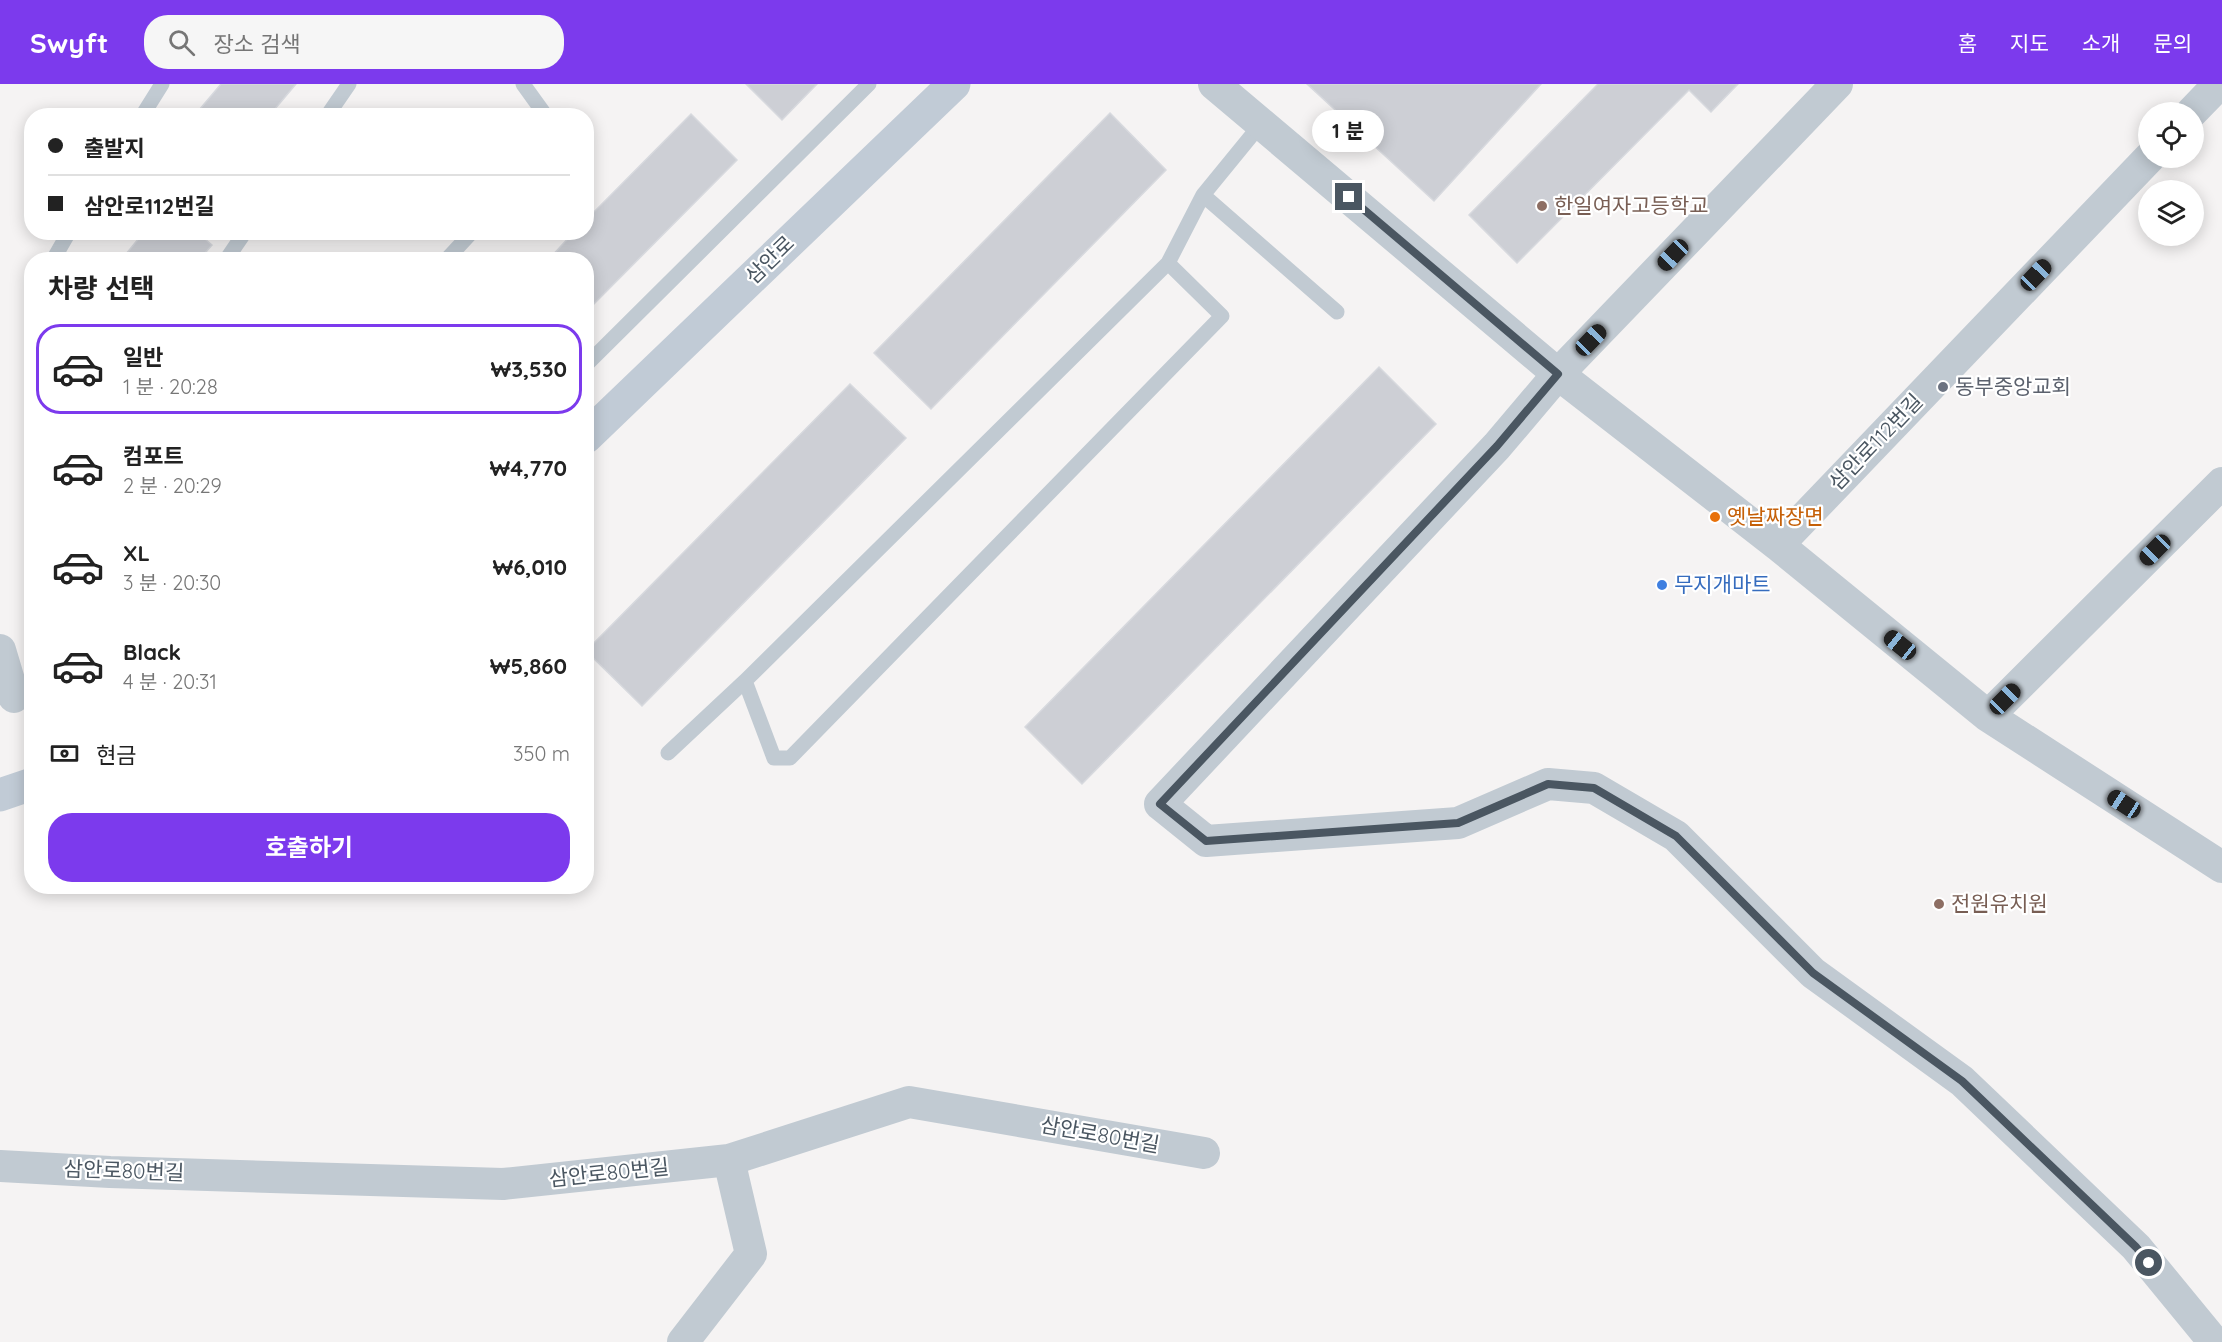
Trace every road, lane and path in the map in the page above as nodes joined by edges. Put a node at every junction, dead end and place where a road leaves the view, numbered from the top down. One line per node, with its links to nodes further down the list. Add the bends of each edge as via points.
1 (162, 84): 10 (lane)
2 (349, 84): 11 (lane)
3 (523, 84): 12 (lane)
4 (869, 84): 20 (lane)
5 (954, 84): 22 (main road, 삼안로)
6 (1215, 84): 13 (street)
7 (1838, 84): 21 (street)
8 (2219, 84): 9 (street)
9 (2202, 102)
10 (147, 108)
11 (332, 108)
12 (540, 108)
13 (1262, 124): 15 (lane); 21 (street)
14 (2139, 168): 24 (street, 삼안로112번길)
15 (1203, 195): 18 (lane); 19 (lane)
16 (465, 240): 17 (lane)
17 (453, 252)
18 (1168, 263): 26 (lane); 26 (lane, via 1222,316 790,758 774,758)
19 (1337, 312)
20 (594, 357)
21 (1558, 374): 24 (street); 37 (street, via 1497,446 1160,804 1206,841 1458,823 1548,784 1594,788 1676,836 1813,973 1962,1081 2136,1247)
22 (594, 429)
23 (2222, 483): 28 (street)
24 (1778, 545): 28 (street)
25 (0, 650): 27 (street)
26 (745, 681): 29 (lane)
27 (15, 697)
28 (1988, 716): 32 (street)
29 (668, 753)
30 (24, 787): 31 (main road)
31 (0, 795)
32 (2222, 867)
33 (1204, 1153): 34 (street, 삼안로80번길, via 909,1102)
34 (729, 1160): 35 (street, 삼안로80번길, via 503,1184); 36 (street, via 751,1254)
35 (0, 1166)
36 (683, 1342)
37 (2214, 1342)

